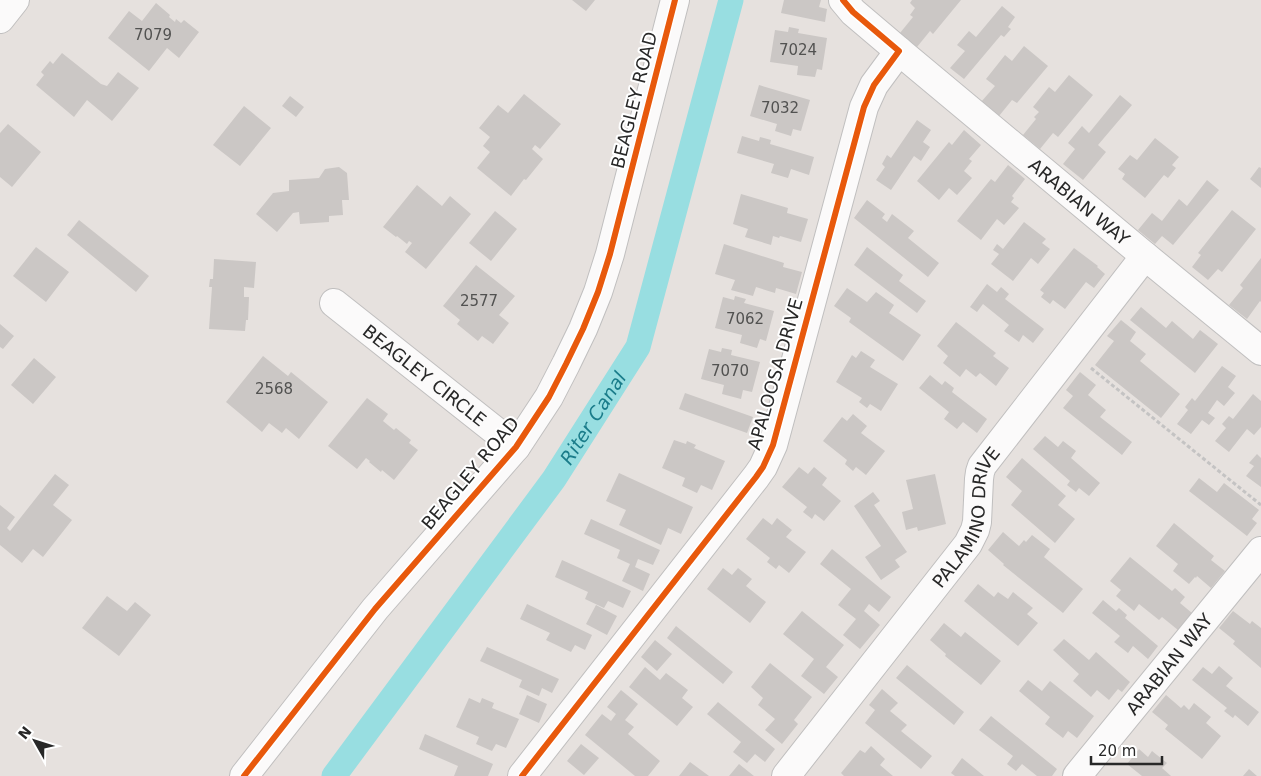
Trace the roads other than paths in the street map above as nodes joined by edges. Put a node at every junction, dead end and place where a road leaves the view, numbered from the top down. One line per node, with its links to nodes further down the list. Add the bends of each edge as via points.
1 (15, 0): 4 (street)
2 (675, 0): 9 (street, BEAGLEY ROAD, via 598,292 566,364)
3 (843, 0): 5 (street)
4 (0, 19)
5 (899, 51): 6 (street, ARABIAN WAY); 12 (street, APALOOSA DRIVE, via 874,85 864,107 777,434 763,467)
6 (1145, 256): 8 (street, ARABIAN WAY); 13 (street, PALAMINO DRIVE, via 982,466 976,530 968,544)
7 (334, 303): 9 (street, BEAGLEY CIRCLE)
8 (1261, 351)
9 (516, 447): 11 (street, BEAGLEY ROAD, via 376,609)
10 (1261, 551): 14 (street, ARABIAN WAY)
11 (244, 776)
12 (522, 776)
13 (786, 776)
14 (1076, 776)

